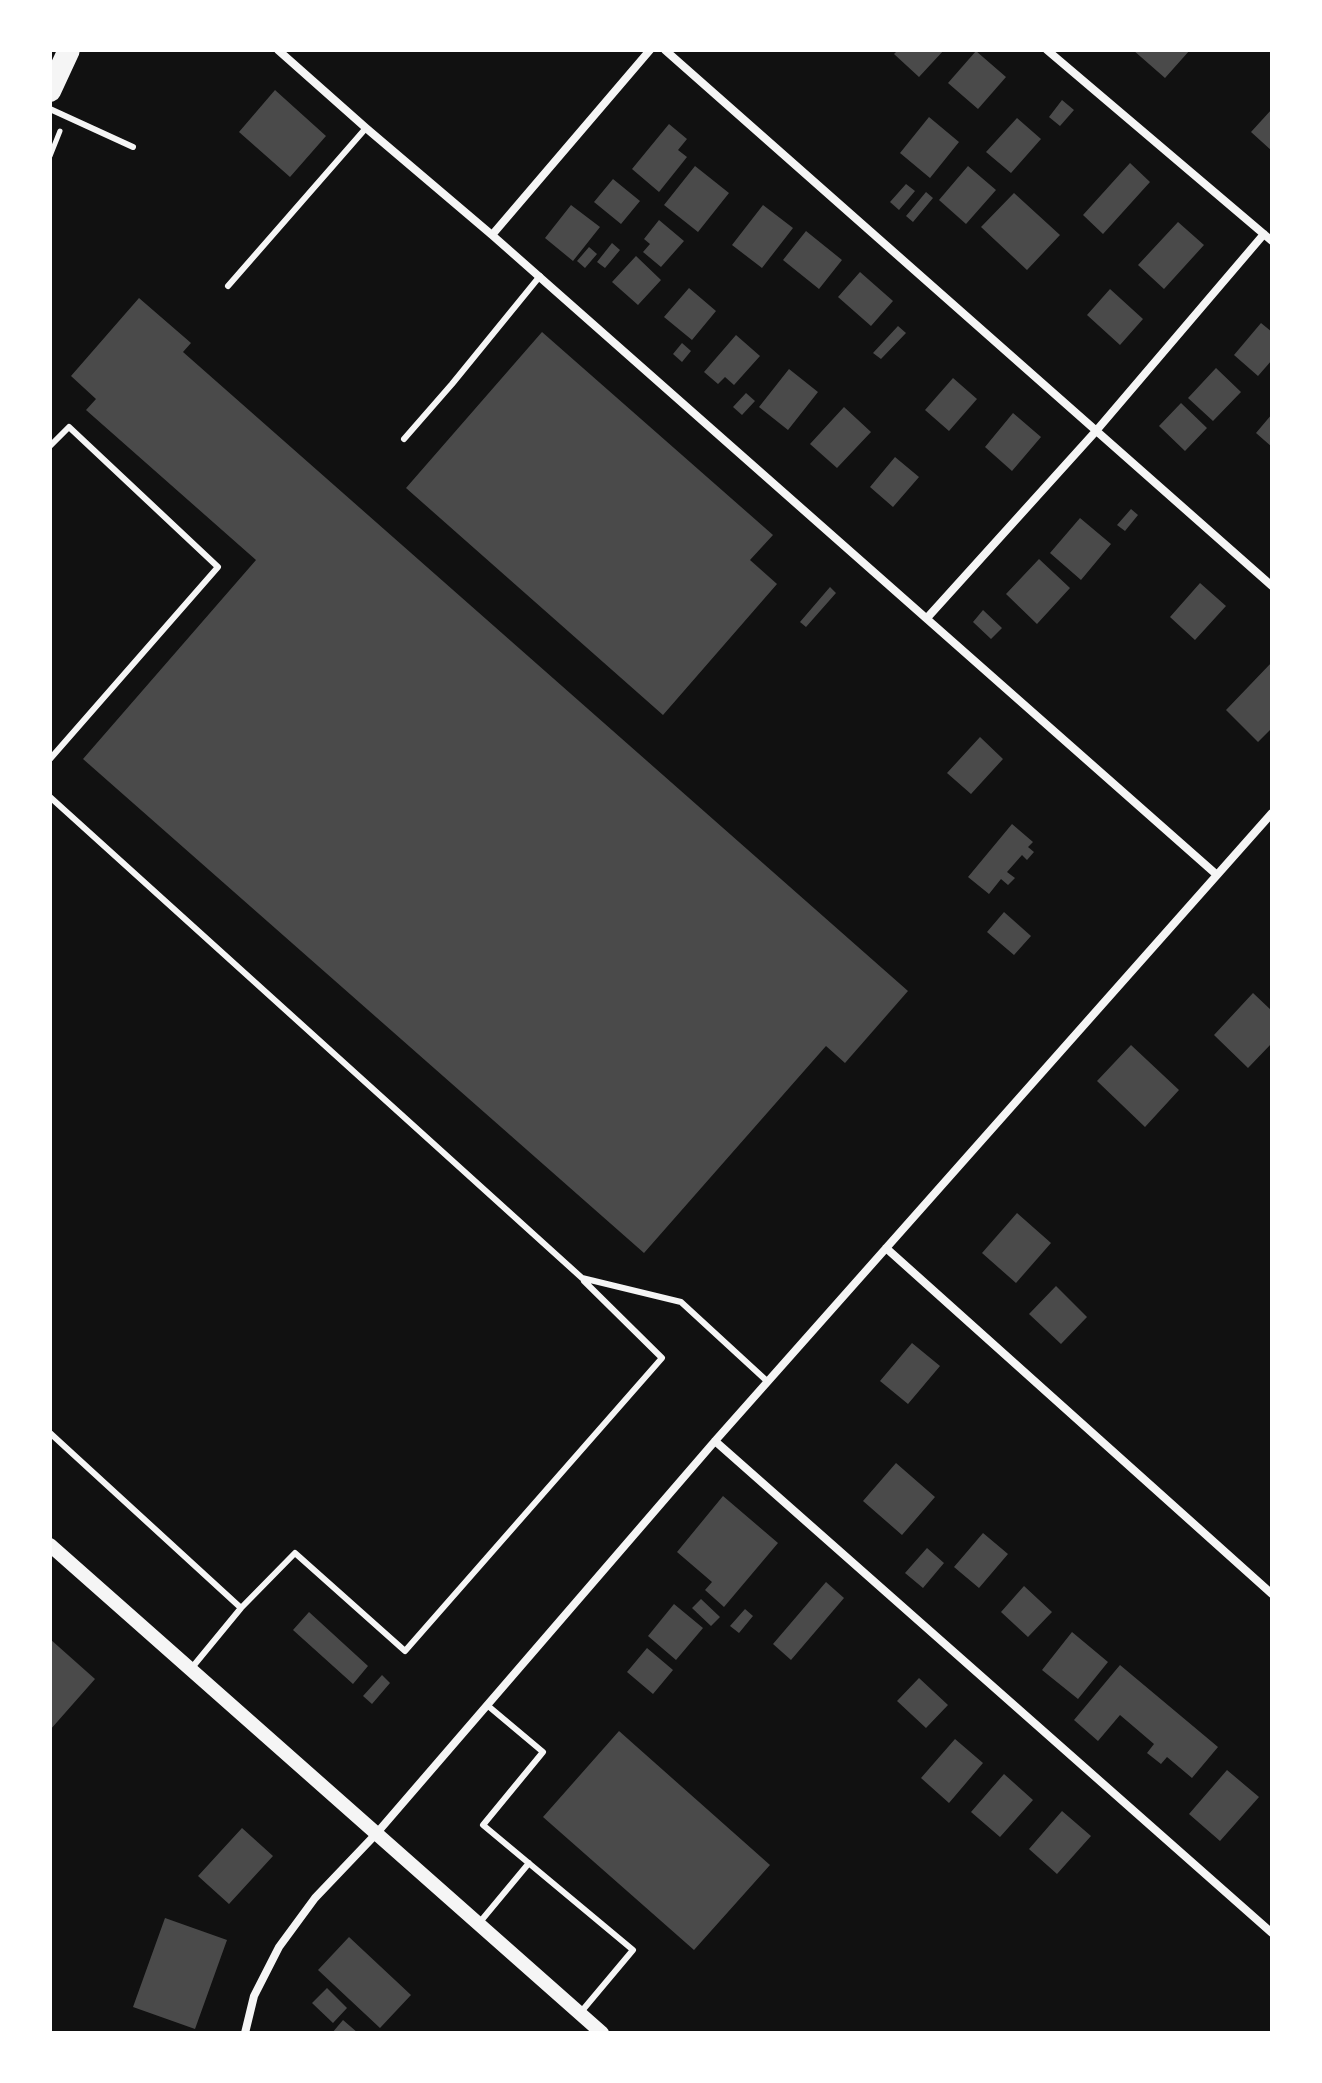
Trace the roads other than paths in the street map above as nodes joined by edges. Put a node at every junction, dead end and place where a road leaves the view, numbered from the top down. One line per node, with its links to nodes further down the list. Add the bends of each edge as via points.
1 (69, 50): 6 (highway)
2 (278, 50): 8 (street)
3 (650, 50): 11 (street)
4 (665, 50): 15 (street)
5 (1047, 50): 10 (street)
6 (50, 91)
7 (50, 109): 9 (lane)
8 (366, 128): 11 (street); 14 (lane)
9 (133, 147)
10 (1264, 234): 12 (street); 15 (street)
11 (492, 235): 13 (street)
12 (1272, 241)
13 (540, 276): 16 (lane); 19 (street)
14 (228, 286)
15 (1096, 431): 18 (street); 19 (street)
16 (404, 439)
17 (50, 446): 20 (lane, via 69,427 218,567)
18 (1272, 586)
19 (927, 618): 23 (street)
20 (50, 759)
21 (50, 797): 25 (lane)
22 (1272, 813): 23 (street)
23 (1217, 875): 24 (street)
24 (886, 1248): 26 (street); 30 (street)
25 (582, 1278): 26 (lane, via 681,1302); 31 (lane, via 662,1358 405,1651 295,1553)
26 (768, 1382): 28 (street)
27 (50, 1433): 31 (lane)
28 (715, 1441): 33 (street); 37 (street)
29 (50, 1545): 32 (street)
30 (1272, 1594)
31 (241, 1608): 32 (lane)
32 (190, 1670): 34 (street)
33 (487, 1705): 34 (street); 35 (lane, via 543,1752 483,1825)
34 (376, 1834): 36 (street); 39 (street, via 315,1898 279,1947 254,1996)
35 (529, 1863): 36 (lane); 38 (lane, via 633,1950)
36 (478, 1924): 38 (street)
37 (1272, 1933)
38 (580, 2014): 40 (street)
39 (245, 2033)
40 (602, 2033)

